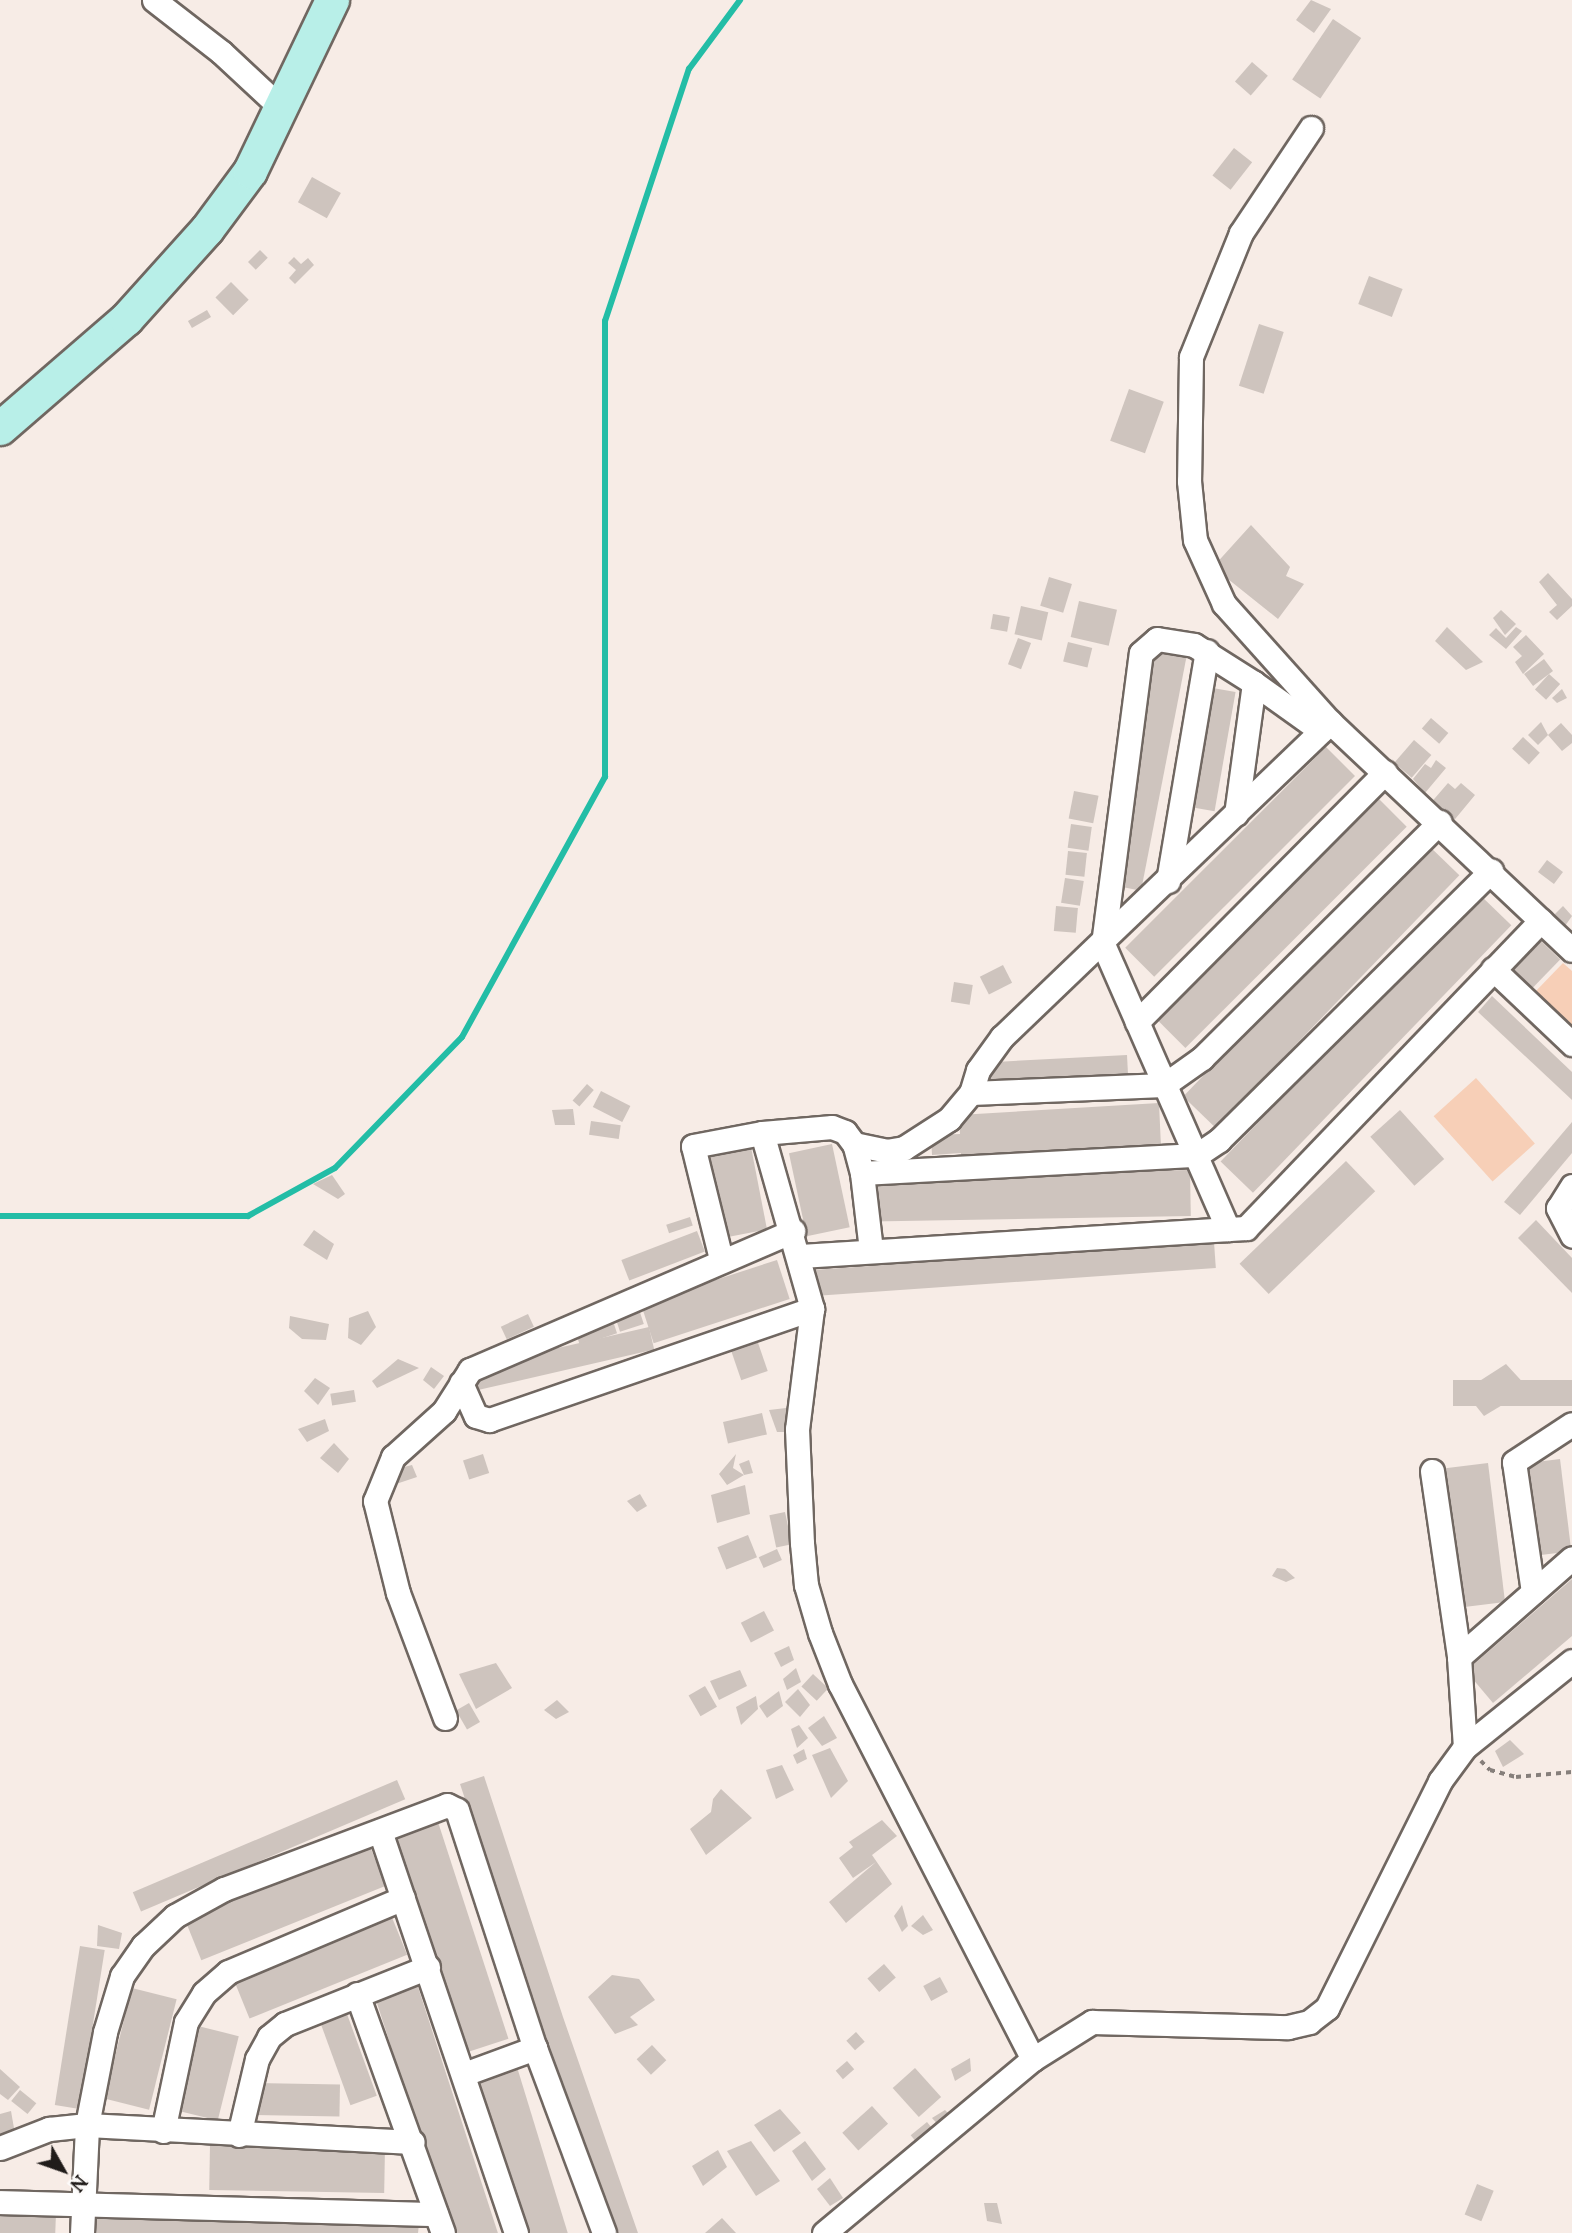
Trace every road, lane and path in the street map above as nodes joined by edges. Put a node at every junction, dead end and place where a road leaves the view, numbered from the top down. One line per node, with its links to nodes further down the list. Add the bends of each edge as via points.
1 (154, 0): 3 (street, via 221,52)
2 (332, 0): 3 (street)
3 (281, 108): 5 (street, via 250,171 171,273 126,319)
4 (1311, 128): 8 (street, via 1241,233 1191,357 1189,481 1195,540 1223,604)
5 (0, 428)
6 (1207, 651): 7 (street); 13 (street); 16 (street, via 1167,637 1157,639 1141,653)
7 (1254, 683): 8 (street); 10 (street)
8 (1326, 727): 9 (street); 10 (street)
9 (1385, 772): 11 (street); 18 (street)
10 (1236, 814): 13 (street)
11 (1440, 822): 12 (street); 20 (street, via 1202,1058)
12 (1491, 871): 14 (street); 24 (street, via 1219,1140)
13 (1168, 881): 16 (street)
14 (1541, 920): 15 (street); 17 (street)
15 (1569, 940)
16 (1103, 944): 18 (street); 21 (street, via 1002,1037 978,1070)
17 (1493, 969): 19 (street); 27 (street, via 1254,1223)
18 (1137, 1022): 20 (street)
19 (1572, 1044)
20 (1164, 1085): 21 (street); 24 (street)
21 (971, 1093): 23 (street, via 949,1119 904,1148 886,1151)
22 (762, 1133): 23 (street, via 832,1127 845,1132); 28 (street); 32 (street, via 693,1146)
23 (854, 1144): 25 (street)
24 (1197, 1155): 25 (street); 27 (street)
25 (862, 1173): 30 (street)
26 (1572, 1186): 29 (street, via 1558,1208)
27 (1228, 1229): 30 (street)
28 (793, 1231): 31 (street); 32 (street)
29 (1572, 1236)
30 (871, 1250): 31 (street)
31 (800, 1256): 33 (street)
32 (722, 1259): 34 (street, via 470,1370)
33 (812, 1309): 34 (street, via 489,1420 477,1416); 49 (street, via 797,1429 806,1585 820,1633 847,1696)
34 (461, 1382): 41 (street, via 444,1411 393,1457 375,1501 398,1593)
35 (1572, 1424): 38 (street, via 1514,1462)
36 (1432, 1471): 39 (street)
37 (1572, 1558): 38 (street)
38 (1533, 1592): 39 (street)
39 (1459, 1657): 42 (street)
40 (1572, 1661): 42 (street)
41 (445, 1718)
42 (1465, 1747): 43 (path, via 1490,1770 1516,1777); 49 (street, via 1424,1806 1378,1910 1326,2008 1309,2022 1288,2028 1092,2022)
43 (1572, 1772)
44 (380, 1831): 45 (street); 48 (street, via 439,1807 457,1810); 51 (street, via 224,1889 175,1916 143,1946 122,1976 115,1998)
45 (403, 1898): 46 (street); 52 (street, via 228,1972 204,1993 186,2022)
46 (428, 1967): 47 (street); 50 (street)
47 (357, 1994): 53 (street, via 285,2024 269,2037 257,2059); 54 (street)
48 (535, 2048): 50 (street); 61 (street)
49 (1033, 2059): 62 (street)
50 (464, 2074): 60 (street)
51 (87, 2125): 52 (street); 55 (street, via 49,2129); 57 (street)
52 (163, 2131): 53 (street)
53 (239, 2135): 54 (street)
54 (413, 2141): 58 (street)
55 (0, 2148)
56 (0, 2202): 57 (street)
57 (82, 2203): 58 (street); 59 (street)
58 (440, 2223)
59 (82, 2233)
60 (516, 2233)
61 (604, 2233)
62 (824, 2233)

